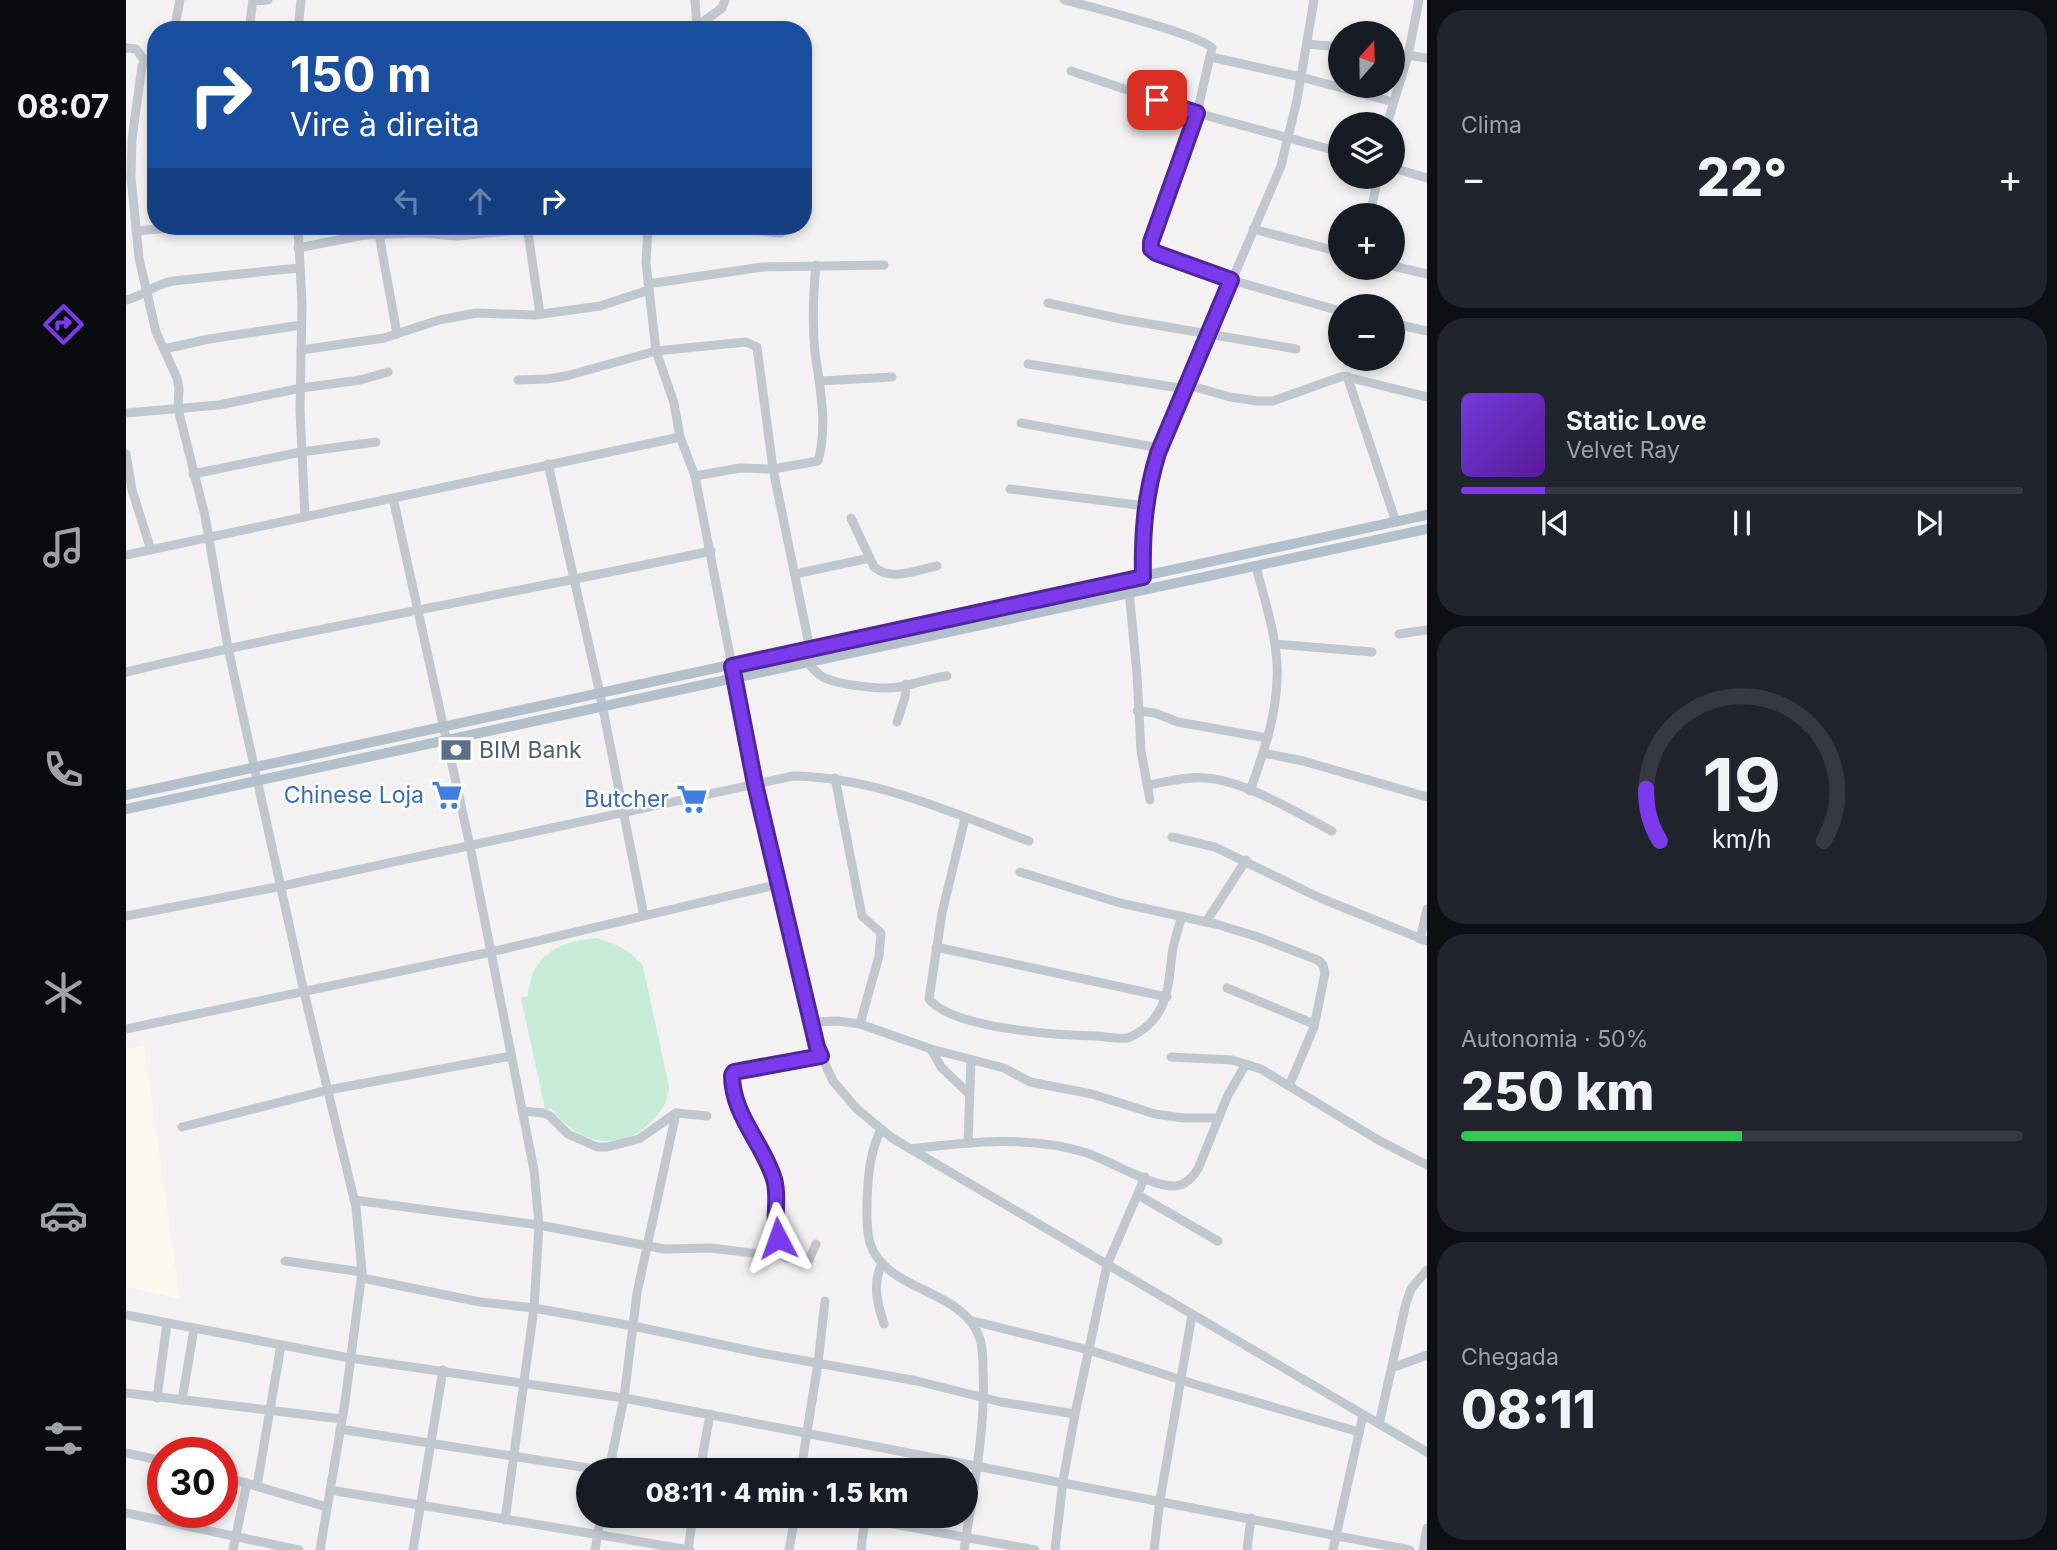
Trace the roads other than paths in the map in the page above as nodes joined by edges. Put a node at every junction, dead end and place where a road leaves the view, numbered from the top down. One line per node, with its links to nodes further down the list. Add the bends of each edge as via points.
1 (180, 0): 10 (street)
2 (253, 0): 3 (street); 11 (street)
3 (268, 0)
4 (301, 0): 12 (street)
5 (695, 0): 13 (street)
6 (725, 0): 14 (street)
7 (1064, 0): 20 (street, via 1207,43)
8 (1314, 0): 15 (street)
9 (1419, 0): 19 (street)
10 (176, 21)
11 (250, 21)
12 (299, 21)
13 (696, 21)
14 (706, 21)
15 (1307, 44): 16 (street); 24 (street)
16 (1328, 46)
17 (126, 48): 22 (street, via 136,49)
18 (1405, 55): 19 (street)
19 (1408, 55): 21 (street); 25 (street)
20 (1211, 57): 24 (street); 27 (street)
21 (1427, 58)
22 (145, 61): 32 (street)
23 (1071, 71): 27 (street)
24 (1301, 77): 25 (street); 28 (street)
25 (1394, 102): 26 (street)
26 (1391, 112)
27 (1197, 113): 28 (street); 52 (street, via 1151,249)
28 (1289, 137): 29 (street); 33 (street)
29 (1328, 148)
30 (1405, 172): 31 (street)
31 (1427, 178)
32 (129, 191): 35 (street)
33 (1253, 229): 46 (street); 52 (street)
34 (147, 230): 35 (street)
35 (136, 231): 43 (street)
36 (298, 235): 45 (street)
37 (348, 235): 45 (street)
38 (379, 235): 63 (street)
39 (446, 235): 40 (street)
40 (467, 235)
41 (529, 235): 58 (street)
42 (648, 235): 53 (street)
43 (137, 241): 44 (street); 54 (street)
44 (126, 243)
45 (298, 248): 49 (street)
46 (1328, 249)
47 (816, 265): 48 (street); 53 (street, via 762,267); 73 (street, via 813,319)
48 (884, 265)
49 (299, 268): 54 (street, via 173,281); 59 (street)
50 (1405, 269): 51 (street)
51 (1427, 274)
52 (1231, 280): 57 (street); 62 (street)
53 (648, 287): 58 (street, via 600,306); 67 (street)
54 (146, 291): 55 (street); 64 (street)
55 (126, 300)
56 (1048, 303): 62 (street)
57 (1328, 308)
58 (540, 314): 63 (street, via 476,313)
59 (301, 325): 64 (street); 66 (street)
60 (1405, 326): 61 (street)
61 (1427, 331)
62 (1209, 333): 65 (street); 74 (street)
63 (397, 334): 66 (street)
64 (164, 349): 77 (street, via 177,378)
65 (1296, 349)
66 (301, 350): 75 (street)
67 (656, 351): 72 (street, via 566,376); 80 (street); 86 (street, via 746,342 757,347)
68 (1028, 364): 74 (street)
69 (388, 372): 75 (street)
70 (1347, 376): 74 (street, via 1273,401); 76 (street); 96 (street)
71 (892, 377): 73 (street)
72 (518, 380)
73 (820, 382): 86 (street, via 818,461)
74 (1187, 387): 82 (street)
75 (301, 388): 77 (street); 83 (street)
76 (1427, 397)
77 (178, 409): 78 (street); 87 (street)
78 (126, 413)
79 (1021, 423): 82 (street)
80 (680, 437): 85 (street); 88 (street)
81 (376, 442): 83 (street)
82 (1160, 448): 92 (street)
83 (301, 452): 87 (street); 94 (street)
84 (126, 454): 90 (street)
85 (548, 464): 91 (street); 108 (street)
86 (773, 469): 88 (street, via 740,468); 105 (street)
87 (193, 474): 98 (street)
88 (695, 476): 100 (street)
89 (1010, 489): 92 (street)
90 (129, 491): 99 (street)
91 (393, 498): 94 (street); 111 (street)
92 (1145, 506): 106 (street)
93 (1427, 515): 96 (main road)
94 (305, 517): 98 (street)
95 (851, 518): 102 (street)
96 (1396, 522): 106 (main road)
97 (1427, 529): 104 (main road)
98 (208, 539): 99 (street); 117 (street)
99 (151, 550): 101 (street)
100 (711, 551): 108 (street); 121 (street)
101 (126, 555)
102 (870, 558): 103 (street, via 874,567 890,575); 105 (street)
103 (936, 566)
104 (1256, 566): 109 (main road); 116 (street)
105 (795, 574): 118 (street)
106 (1143, 577): 107 (main road); 109 (street)
107 (1128, 580): 110 (street); 113 (main road)
108 (573, 581): 111 (street); 125 (street)
109 (1146, 590): 110 (main road)
110 (1130, 593): 115 (main road); 127 (street)
111 (420, 611): 117 (street); 129 (street)
112 (1427, 630): 114 (street)
113 (889, 632): 115 (main road); 118 (main road)
114 (1399, 634)
115 (892, 644): 120 (main road)
116 (1275, 644): 119 (street); 130 (street, via 1278,677)
117 (228, 648): 122 (street); 133 (street)
118 (810, 649): 121 (main road)
119 (1372, 652)
120 (807, 662): 121 (main road); 124 (street, via 822,677 835,681 877,687)
121 (733, 671): 125 (main road); 126 (main road); 136 (street)
122 (126, 672)
123 (947, 676): 124 (street)
124 (906, 684): 128 (street)
125 (600, 694): 126 (street); 129 (main road)
126 (601, 706): 131 (main road); 145 (street)
127 (1137, 711): 130 (street); 137 (street)
128 (897, 722)
129 (444, 727): 131 (street); 133 (main road)
130 (1268, 738): 132 (street)
131 (447, 740): 135 (main road); 150 (street)
132 (1263, 753): 139 (street); 141 (street)
133 (256, 768): 135 (street); 138 (main road)
134 (835, 778): 136 (street, via 793,776); 146 (street, via 906,795); 167 (street, via 862,916 881,933)
135 (259, 780): 142 (main road); 154 (street)
136 (755, 784): 145 (street); 153 (street)
137 (1147, 785): 139 (street, via 1197,777); 143 (street)
138 (160, 788): 140 (main road); 142 (main road)
139 (1250, 791): 147 (street)
140 (126, 795)
141 (1427, 797)
142 (163, 800): 144 (main road)
143 (1150, 800)
144 (126, 808)
145 (624, 812): 150 (street); 157 (street)
146 (965, 818): 149 (street); 161 (street)
147 (1332, 831)
148 (1172, 837): 151 (street)
149 (1029, 841)
150 (470, 846): 154 (street); 162 (street)
151 (1246, 860): 159 (street); 160 (street, via 1320,898)
152 (1020, 872): 158 (street, via 1109,900)
153 (779, 884): 157 (street); 166 (street)
154 (282, 887): 156 (street); 164 (street)
155 (1427, 909): 160 (street)
156 (126, 916)
157 (644, 916): 162 (street)
158 (1182, 916): 159 (street); 165 (street)
159 (1206, 922): 168 (street, via 1318,960 1325,973)
160 (1424, 940)
161 (936, 947): 165 (street); 165 (street, via 931,1003 1012,1030 1128,1038 1147,1025)
162 (491, 952): 164 (street); 171 (street)
163 (1227, 988): 168 (street)
164 (304, 992): 169 (street); 177 (street)
165 (1167, 996)
166 (811, 1022): 167 (street); 172 (street)
167 (860, 1024): 170 (street)
168 (1314, 1024): 176 (street)
169 (126, 1029)
170 (932, 1049): 174 (street); 178 (street, via 941,1067)
171 (511, 1056): 177 (street); 179 (street)
172 (821, 1056): 184 (street, via 833,1081); 195 (street, via 732,1075 742,1117 774,1178)
173 (1171, 1057): 175 (street)
174 (971, 1060): 178 (street); 182 (street, via 1004,1068 1031,1082 1092,1094 1155,1114)
175 (1246, 1064): 176 (street); 182 (street)
176 (1289, 1086): 187 (street)
177 (328, 1090): 183 (street); 190 (street)
178 (969, 1094): 185 (street)
179 (522, 1111): 180 (street, via 544,1113 568,1134 597,1147 639,1139); 191 (street)
180 (676, 1113): 181 (street); 194 (street)
181 (707, 1116)
182 (1219, 1118): 188 (street, via 1192,1179 1173,1186)
183 (183, 1127)
184 (881, 1129): 186 (street); 197 (street, via 869,1165 867,1223 870,1244)
185 (968, 1143): 186 (street); 188 (street, via 1039,1142 1086,1153)
186 (910, 1149): 198 (street)
187 (1427, 1165)
188 (1144, 1177): 189 (street)
189 (1138, 1195): 192 (street); 198 (street)
190 (354, 1200): 191 (street); 200 (street)
191 (539, 1225): 194 (street); 202 (street)
192 (1218, 1241)
193 (816, 1244): 195 (street, via 809,1260)
194 (646, 1245): 195 (street); 208 (street)
195 (776, 1252)
196 (285, 1261): 200 (street)
197 (882, 1263): 205 (street); 207 (street, via 876,1299)
198 (1107, 1265): 204 (street); 211 (street)
199 (1427, 1270): 215 (street, via 1406,1303)
200 (362, 1275): 202 (street, via 480,1302); 213 (street)
201 (825, 1301): 214 (street)
202 (534, 1308): 208 (street); 218 (street)
203 (126, 1315): 206 (street)
204 (1192, 1315): 217 (street); 227 (street)
205 (969, 1320): 211 (street); 222 (street, via 980,1339)
206 (167, 1323): 209 (street); 220 (street)
207 (884, 1324)
208 (633, 1326): 214 (street); 221 (street)
209 (194, 1329): 210 (street); 223 (street)
210 (281, 1345): 213 (street); 224 (street)
211 (1089, 1350): 217 (street); 226 (street)
212 (1427, 1355): 215 (street)
213 (350, 1358): 216 (street); 228 (street)
214 (818, 1363): 222 (street); 230 (street)
215 (1392, 1368): 229 (street)
216 (443, 1370): 218 (street); 232 (street)
217 (1179, 1379): 231 (street); 249 (street)
218 (525, 1384): 221 (street); 235 (street)
219 (126, 1393): 220 (street)
220 (157, 1398): 223 (street)
221 (624, 1398): 225 (street); 237 (street)
222 (984, 1398): 226 (street); 241 (street)
223 (182, 1400): 224 (street)
224 (271, 1410): 228 (street); 247 (street)
225 (710, 1414): 230 (street); 238 (street)
226 (1075, 1415): 245 (street)
227 (1363, 1415): 229 (street); 231 (street)
228 (341, 1424): 232 (street); 248 (street)
229 (1379, 1424): 233 (street)
230 (807, 1432): 239 (street); 240 (street)
231 (1359, 1432): 263 (street)
232 (431, 1443): 235 (street); 250 (street)
233 (1427, 1452)
234 (126, 1453): 236 (street)
235 (515, 1457): 243 (street); 254 (street)
236 (147, 1458)
237 (612, 1458)
238 (702, 1458)
239 (803, 1458)
240 (941, 1458)
241 (978, 1458)
242 (978, 1465): 245 (street)
243 (576, 1466)
244 (238, 1480): 246 (street)
245 (1063, 1481): 249 (street); 276 (street)
246 (247, 1483): 247 (street); 264 (street)
247 (257, 1486): 251 (street)
248 (330, 1490): 250 (street); 251 (street)
249 (1160, 1500): 253 (street); 277 (street)
250 (420, 1506): 254 (street); 269 (street)
251 (327, 1507): 268 (street)
252 (126, 1513): 264 (street)
253 (1251, 1518): 263 (street); 278 (street)
254 (505, 1520): 262 (street)
255 (599, 1528): 262 (street)
256 (692, 1528): 271 (street)
257 (792, 1528): 272 (street)
258 (864, 1528): 273 (street)
259 (921, 1528): 265 (street)
260 (967, 1528): 265 (street)
261 (1427, 1528): 281 (street)
262 (598, 1535): 270 (street); 271 (street)
263 (1336, 1535): 279 (street); 280 (street)
264 (236, 1536): 266 (street); 267 (street)
265 (966, 1536): 274 (street); 275 (street)
266 (233, 1550)
267 (299, 1550)
268 (320, 1550)
269 (413, 1550)
270 (595, 1550)
271 (689, 1550)
272 (789, 1550)
273 (861, 1550)
274 (964, 1550)
275 (1035, 1550)
276 (1055, 1550)
277 (1154, 1550)
278 (1247, 1550)
279 (1333, 1550)
280 (1410, 1550)
281 (1423, 1550)

